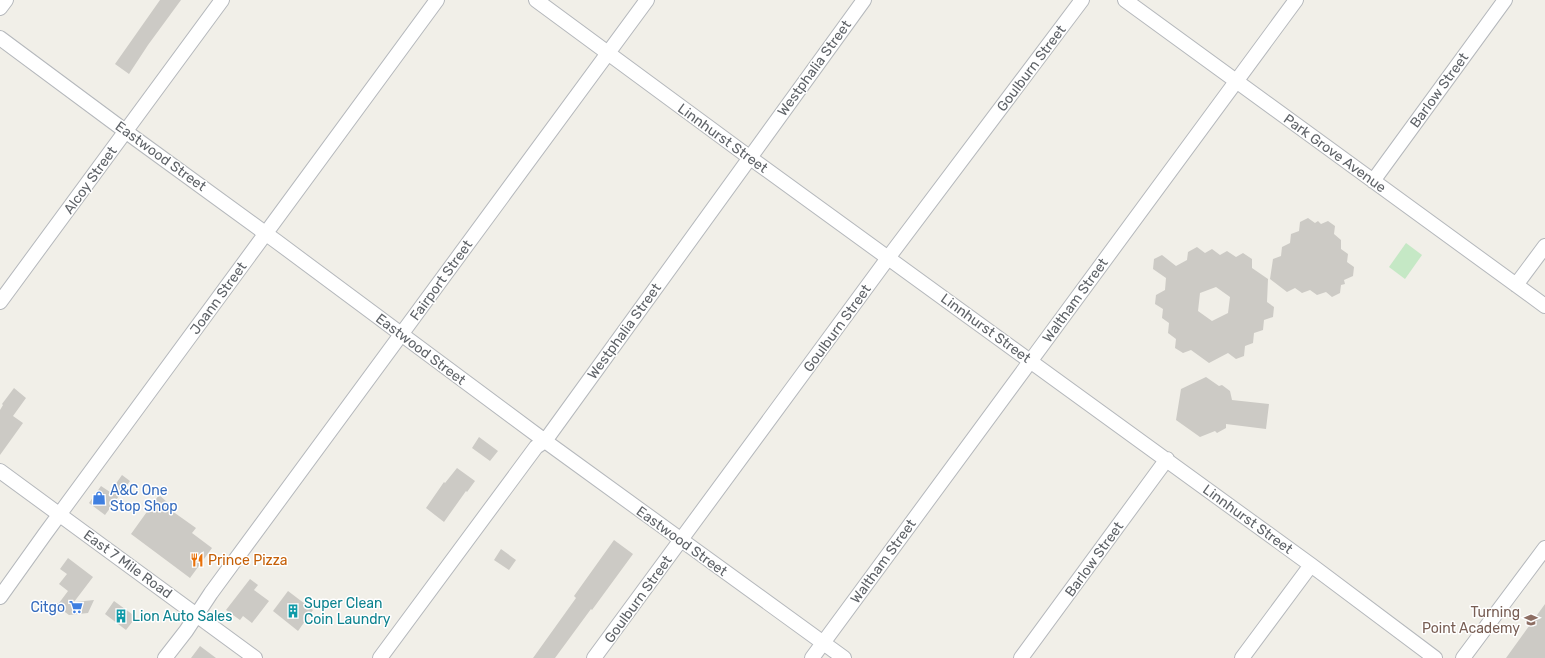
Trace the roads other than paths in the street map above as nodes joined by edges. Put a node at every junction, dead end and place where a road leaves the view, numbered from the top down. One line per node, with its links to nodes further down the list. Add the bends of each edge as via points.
1 (6, 0): 11 (street)
2 (222, 0): 15 (street, Alcoy Street)
3 (437, 0): 18 (street, Joann Street)
4 (536, 0): 13 (street, Linnhurst Street)
5 (647, 0): 13 (street, Fairport Street)
6 (864, 0): 16 (street, Westphalia Street)
7 (1082, 0): 20 (street, Goulburn Street)
8 (1125, 0): 14 (street, Park Grove Avenue)
9 (1296, 0): 14 (street, Waltham Street)
10 (1505, 0): 17 (street, Barlow Street)
11 (0, 8)
12 (0, 38): 15 (street, Eastwood Street)
13 (608, 53): 16 (street, Linnhurst Street); 24 (street, Fairport Street)
14 (1236, 81): 17 (street, Park Grove Avenue); 25 (street, Waltham Street)
15 (126, 131): 18 (street, Eastwood Street); 22 (street, Alcoy Street)
16 (749, 157): 20 (street, Linnhurst Street); 26 (street, Westphalia Street)
17 (1373, 181): 21 (street, Park Grove Avenue)
18 (266, 233): 24 (street, Eastwood Street); 29 (street, Joann Street)
19 (1545, 246): 21 (street)
20 (888, 258): 25 (street, Linnhurst Street); 30 (street, Goulburn Street)
21 (1516, 285): 23 (street, Park Grove Avenue)
22 (0, 302)
23 (1545, 306)
24 (402, 335): 26 (street, Eastwood Street); 34 (street, Fairport Street)
25 (1031, 360): 27 (street, Linnhurst Street); 35 (street, Waltham Street)
26 (545, 441): 30 (street, Eastwood Street); 38 (street, Westphalia Street, via 536,447)
27 (1167, 460): 32 (street, Linnhurst Street); 42 (street, Barlow Street)
28 (0, 471): 29 (street, East 7 Mile Road)
29 (59, 515): 33 (street, Joann Street); 34 (street, East 7 Mile Road)
30 (681, 541): 35 (street, Eastwood Street); 39 (street, Goulburn Street)
31 (1545, 548): 45 (street)
32 (1311, 564): 43 (street); 44 (street, Linnhurst Street)
33 (0, 597)
34 (197, 615): 36 (street, Fairport Street); 37 (street, East 7 Mile Road)
35 (823, 643): 40 (street, Waltham Street); 41 (street, Eastwood Street)
36 (165, 658)
37 (255, 658)
38 (380, 658)
39 (594, 658)
40 (812, 658)
41 (844, 658)
42 (1021, 658)
43 (1242, 658)
44 (1435, 658)
45 (1463, 658)

